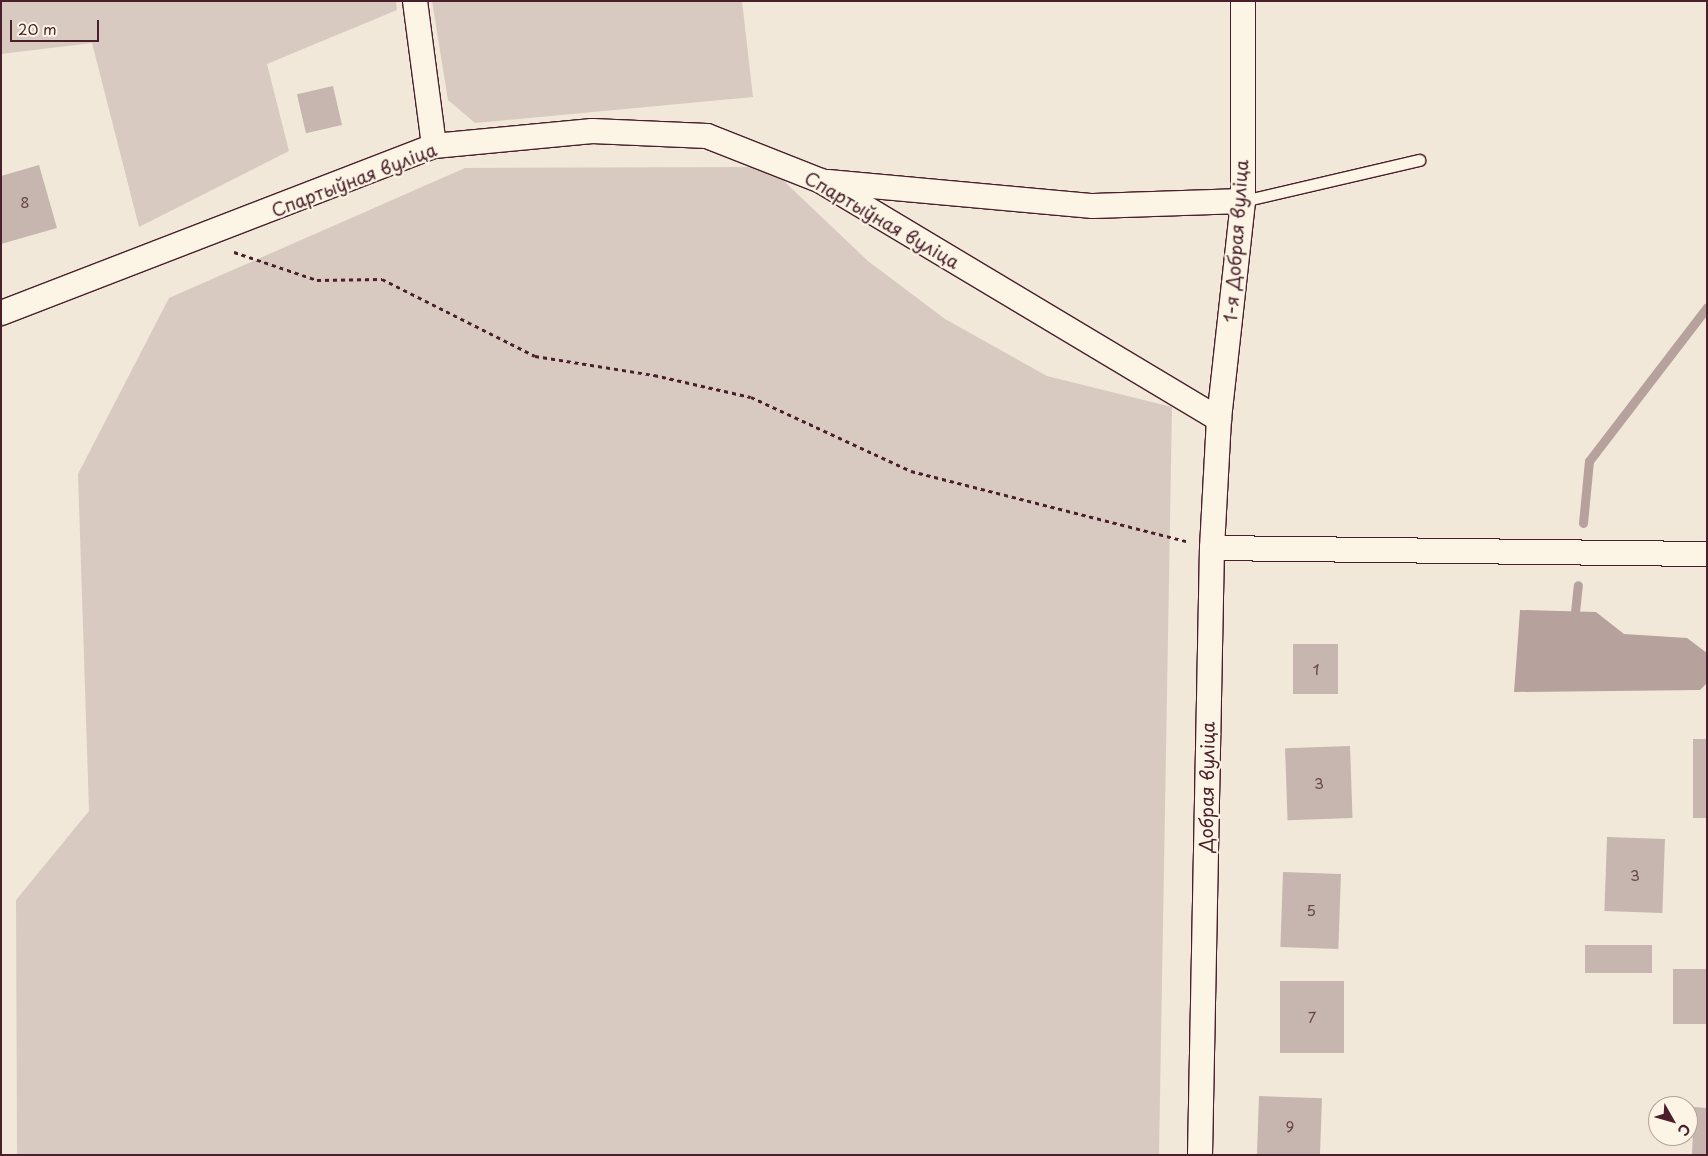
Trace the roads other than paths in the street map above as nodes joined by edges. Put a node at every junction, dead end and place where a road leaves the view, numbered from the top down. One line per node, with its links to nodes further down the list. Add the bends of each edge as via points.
1 (415, 1): 3 (street)
2 (1243, 1): 6 (street, 1-я Добрая вуліца)
3 (434, 146): 5 (street, Спартыўная вуліца, via 592,130 707,136); 7 (street, Спартыўная вуліца, via 198,240)
4 (1419, 160): 6 (lane)
5 (821, 181): 6 (street, via 1094,206); 8 (street, Спартыўная вуліца)
6 (1243, 201): 8 (street, 1-я Добрая вуліца)
7 (1, 313)
8 (1219, 420): 9 (street, Добрая вуліца)
9 (1212, 548): 10 (street); 11 (street, Добрая вуліца)
10 (1707, 554)
11 (1200, 1155)

